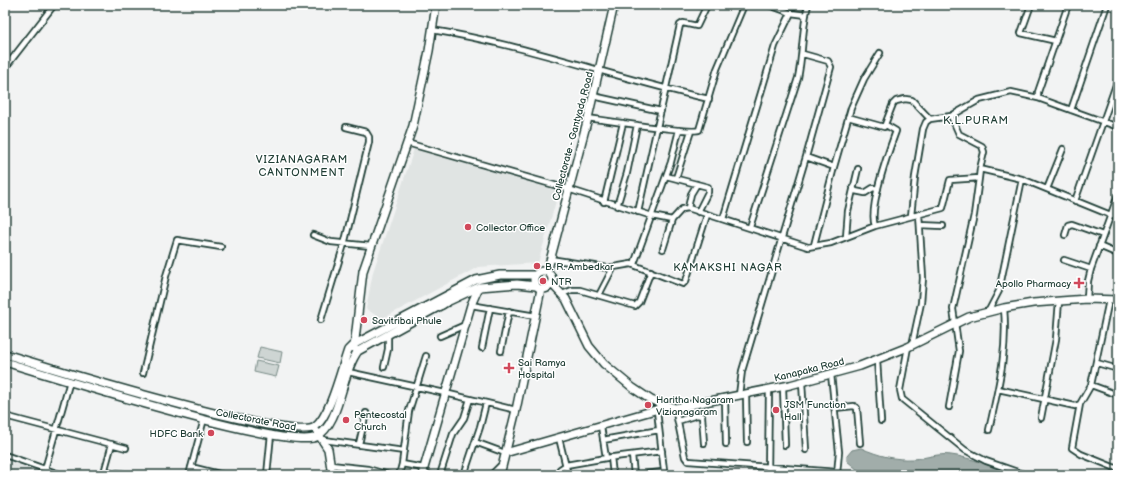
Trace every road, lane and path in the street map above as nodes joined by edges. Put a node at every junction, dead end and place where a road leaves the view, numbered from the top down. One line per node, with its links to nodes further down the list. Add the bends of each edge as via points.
1 (54, 5): 18 (street)
2 (436, 5): 14 (street)
3 (614, 5): 19 (street, Collectorate - Gantyada Road)
4 (707, 5): 21 (street, via 698,26 684,23 680,25)
5 (744, 5): 24 (street, via 717,69)
6 (769, 5): 11 (street)
7 (808, 5): 13 (street)
8 (1031, 5): 15 (street, via 1021,33)
9 (1068, 5): 15 (street)
10 (1107, 5): 25 (street)
11 (778, 7): 12 (street)
12 (791, 13): 13 (street); 69 (street, via 775,46)
13 (806, 15): 17 (street)
14 (432, 30): 19 (street); 40 (street, via 424,77)
15 (1056, 42): 23 (street)
16 (880, 53): 28 (street, via 864,79)
17 (803, 54): 42 (street, via 828,61 831,67); 73 (street, via 791,101)
18 (5, 68)
19 (600, 70): 21 (street); 22 (street, Collectorate - Gantyada Road)
20 (1118, 79): 31 (street)
21 (665, 89): 24 (street); 26 (street)
22 (593, 96): 26 (street); 29 (street, Collectorate - Gantyada Road)
23 (1038, 98): 25 (street); 27 (street, via 1017,93 1002,93 979,100)
24 (709, 99): 39 (street, via 701,127 698,131)
25 (1071, 110): 31 (street)
26 (661, 111): 36 (street)
27 (951, 116): 30 (street); 45 (street, via 959,134 982,146 984,152)
28 (848, 117): 34 (street, via 877,126); 43 (street)
29 (588, 118): 32 (street); 52 (street, Collectorate - Gantyada Road)
30 (930, 119): 34 (street, via 912,100 905,99 892,104); 66 (street, via 923,129 914,176)
31 (1103, 122): 37 (street); 56 (street)
32 (623, 123): 33 (street); 57 (street)
33 (637, 124): 36 (street); 58 (street)
34 (886, 125): 53 (street, via 896,131)
35 (346, 127): 79 (street, via 364,131 369,137)
36 (658, 127): 38 (street); 60 (street)
37 (1118, 127)
38 (679, 130): 39 (street); 46 (street)
39 (691, 131): 47 (street)
40 (407, 143): 52 (street); 81 (street)
41 (1064, 149): 54 (street)
42 (806, 157): 43 (street); 78 (street)
43 (834, 167): 80 (street)
44 (858, 169): 51 (street)
45 (980, 169): 48 (street); 49 (street)
46 (666, 176): 47 (street); 65 (street)
47 (676, 178): 50 (street)
48 (979, 178): 62 (street, via 952,179 948,183 944,207); 114 (street, via 974,215 953,309)
49 (1022, 178): 54 (street); 110 (street, via 999,291)
50 (697, 184): 59 (street, via 691,194); 61 (street, via 709,189)
51 (853, 187): 53 (street, via 856,191 865,193 873,188); 77 (street)
52 (568, 189): 57 (street); 86 (street, Collectorate - Gantyada Road)
53 (878, 189): 71 (street, via 873,212)
54 (1047, 189): 56 (street)
55 (1118, 195): 64 (street)
56 (1075, 200): 64 (street)
57 (604, 202): 58 (street)
58 (617, 206): 60 (street)
59 (688, 208): 61 (street); 68 (street, via 682,209)
60 (638, 212): 65 (street)
61 (698, 212): 63 (street)
62 (920, 214): 66 (street); 70 (street)
63 (707, 215): 69 (street); 91 (street, via 685,283 680,284)
64 (1111, 215): 67 (street); 76 (street)
65 (652, 216): 68 (street); 88 (street)
66 (911, 216): 71 (street)
67 (1118, 218)
68 (672, 220): 84 (street)
69 (723, 220): 73 (street)
70 (920, 225): 72 (street); 118 (street, via 923,278 921,303)
71 (875, 226): 77 (street)
72 (943, 226)
73 (750, 227): 78 (street)
74 (313, 235): 79 (street)
75 (1065, 235): 76 (street, via 1068,225 1072,224)
76 (1103, 235): 82 (street)
77 (846, 237): 80 (street, via 831,243)
78 (782, 240): 80 (street, via 805,246); 140 (street, via 742,371)
79 (344, 244): 81 (street); 112 (street)
80 (814, 245)
81 (371, 246): 117 (street, via 363,272)
82 (1099, 246): 85 (street); 90 (street)
83 (221, 247): 130 (street, via 177,240)
84 (663, 249)
85 (1118, 254)
86 (550, 259): 89 (street); 92 (street, Collectorate - Gantyada Road)
87 (1064, 260): 90 (street)
88 (634, 264): 89 (street); 91 (street)
89 (612, 268): 100 (street)
90 (1090, 269): 101 (street)
91 (651, 271): 100 (street, via 637,305 632,306)
92 (546, 272): 94 (street, via 541,271); 96 (street, via 551,276)
93 (515, 275): 94 (street); 95 (street); 105 (street, via 476,280)
94 (535, 275): 98 (street, via 534,281)
95 (517, 284): 97 (street); 98 (street)
96 (552, 284): 98 (street, via 547,289); 99 (street)
97 (479, 287): 105 (street); 106 (street)
98 (539, 288): 111 (street)
99 (562, 294): 100 (street, via 576,289); 147 (street, via 589,346 604,364 651,400)
100 (599, 295)
101 (1087, 299): 102 (street, Kanapaka Road); 104 (street, Kanapaka Road)
102 (1109, 300): 103 (street, Kanapaka Road); 126 (street)
103 (1118, 300)
104 (1059, 301): 108 (street, Kanapaka Road); 144 (street, via 1056,340)
105 (440, 302): 115 (street); 117 (street)
106 (471, 305): 107 (street); 113 (street)
107 (490, 308): 109 (street); 119 (street)
108 (1004, 308): 110 (street, Kanapaka Road); 138 (street, via 1006,342)
109 (509, 311): 111 (street); 120 (street)
110 (988, 312): 114 (street, Kanapaka Road, via 969,317)
111 (536, 316): 150 (street)
112 (321, 320)
113 (465, 325): 116 (street); 139 (street)
114 (954, 325): 118 (street, Kanapaka Road); 148 (street, via 959,351)
115 (388, 335): 122 (street, via 358,351); 127 (street)
116 (440, 336)
117 (353, 345): 122 (street); 160 (street, via 348,350 328,409)
118 (910, 346): 124 (street, Kanapaka Road); 212 (street, via 900,390 902,400 965,450 986,461)
119 (482, 348)
120 (501, 351)
121 (5, 354): 160 (street, Collectorate Road, via 111,386 272,427 303,431)
122 (355, 356): 129 (street)
123 (426, 356): 135 (street)
124 (877, 360): 131 (street, Kanapaka Road); 157 (street)
125 (5, 362): 132 (street, Collectorate Road)
126 (1097, 363): 128 (street); 134 (street)
127 (384, 367)
128 (1118, 369)
129 (348, 372): 135 (street); 164 (street)
130 (143, 373)
131 (831, 374): 133 (street, Kanapaka Road); 149 (street)
132 (70, 381): 155 (street, Collectorate Road); 159 (street)
133 (802, 382): 136 (street, Kanapaka Road); 176 (street)
134 (1091, 385): 141 (street); 146 (street)
135 (417, 386): 139 (street); 177 (street, via 406,423)
136 (783, 387): 137 (street, Kanapaka Road); 174 (street)
137 (769, 389): 140 (street, Kanapaka Road); 188 (street)
138 (998, 389): 144 (street); 162 (street)
139 (445, 393): 143 (street); 191 (street)
140 (743, 394): 142 (street, Kanapaka Road); 168 (street)
141 (1118, 395)
142 (725, 398): 147 (street, Kanapaka Road); 173 (street)
143 (470, 399): 145 (street); 203 (street, via 464,418 453,434)
144 (1046, 399): 146 (street, via 1075,406); 154 (street)
145 (486, 403): 150 (street); 167 (street)
146 (1080, 404): 190 (street, via 1072,448)
147 (678, 407): 151 (street, Kanapaka Road); 156 (street)
148 (949, 407)
149 (835, 408): 170 (street, via 857,408); 192 (street, via 839,452)
150 (516, 410): 179 (street)
151 (657, 411): 158 (street, Kanapaka Road); 161 (street)
152 (366, 413): 172 (street)
153 (5, 416): 159 (street)
154 (1041, 418)
155 (204, 419): 163 (street, Collectorate Road); 187 (street)
156 (678, 420): 169 (street, via 702,416); 188 (street, via 688,461)
157 (881, 421)
158 (602, 426): 165 (street, Kanapaka Road); 166 (street)
159 (56, 428): 171 (street); 189 (street)
160 (314, 428): 164 (street)
161 (659, 430): 166 (street); 178 (street)
162 (990, 430)
163 (271, 434): 164 (street, Collectorate Road, via 305,439); 198 (street)
164 (322, 437): 172 (street); 185 (street)
165 (559, 438): 179 (street, Kanapaka Road); 186 (street)
166 (603, 440): 182 (street)
167 (475, 442): 179 (street); 204 (street)
168 (747, 442)
169 (704, 443)
170 (860, 443)
171 (112, 444): 175 (street); 194 (street, via 105,469)
172 (359, 444): 177 (street)
173 (726, 444)
174 (785, 445)
175 (126, 448)
176 (806, 450)
177 (404, 451): 183 (street)
178 (662, 451): 180 (street); 210 (street, via 663,471)
179 (505, 453): 184 (street)
180 (632, 455): 182 (street); 210 (street)
181 (5, 456): 189 (street)
182 (608, 457): 186 (street); 209 (street)
183 (402, 464): 191 (street); 201 (street)
184 (502, 464): 205 (street); 206 (street)
185 (332, 465): 199 (street); 200 (street, via 368,469)
186 (566, 465): 207 (street); 208 (street)
187 (191, 467): 196 (street); 197 (street)
188 (769, 467): 192 (street); 211 (street)
189 (45, 469): 193 (street)
190 (1118, 469)
191 (423, 472): 202 (street)
192 (837, 474)
193 (62, 475)
194 (113, 475): 195 (street)
195 (132, 475)
196 (189, 475)
197 (223, 475)
198 (267, 475)
199 (332, 475)
200 (389, 475)
201 (399, 475)
202 (430, 475)
203 (440, 475)
204 (464, 475)
205 (491, 475)
206 (500, 475)
207 (556, 475)
208 (568, 475)
209 (613, 475)
210 (635, 475)
211 (768, 475)
212 (1026, 475)

